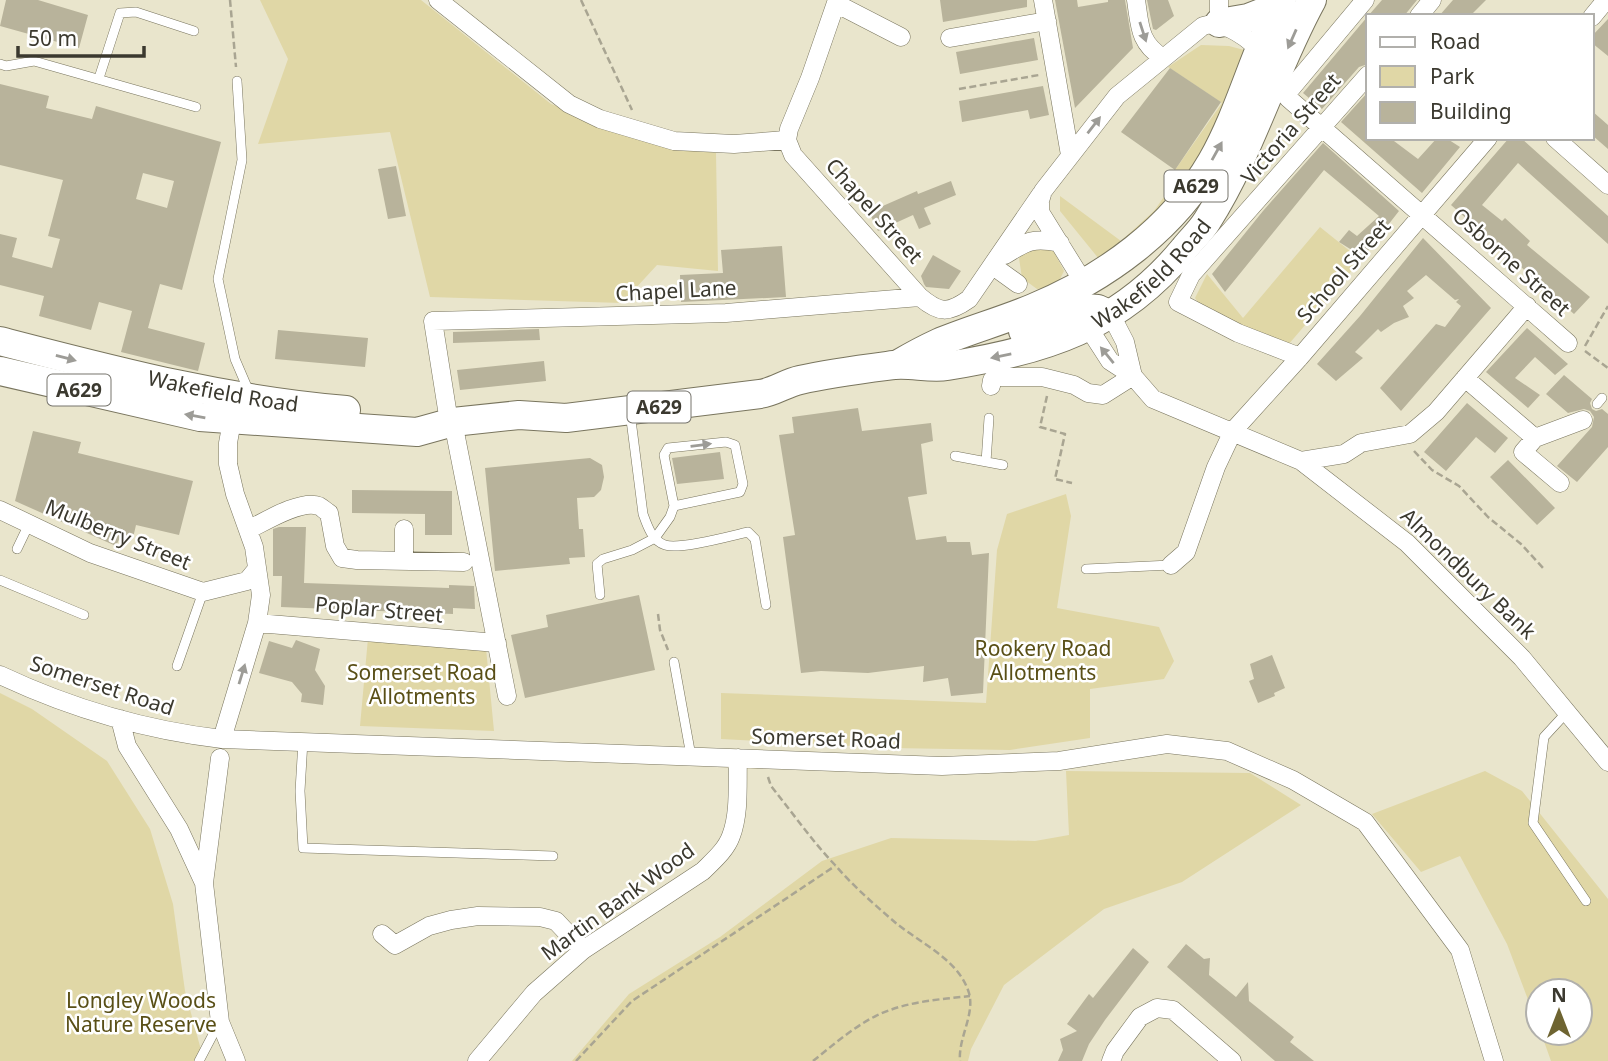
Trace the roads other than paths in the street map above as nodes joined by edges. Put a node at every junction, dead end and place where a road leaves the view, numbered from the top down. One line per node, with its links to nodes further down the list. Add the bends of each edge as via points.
1 (438, 0): 24 (street, via 569,104 600,119 674,141 734,144)
2 (1043, 0): 11 (street)
3 (1136, 0): 16 (street, one-way to 16, via 1142,38)
4 (1312, 0): 21 (highway, Wakefield Road / A629, one-way to 21)
5 (1432, 0): 10 (street)
6 (837, 2): 13 (street); 24 (street)
7 (1281, 3): 9 (highway, via 1248,18); 15 (highway, Wakefield Road / A629)
8 (1356, 4): 21 (street, via 1290,91)
9 (1219, 12): 15 (street); 16 (street, Chapel Lane)
10 (1421, 14)
11 (1047, 21): 14 (street); 27 (street)
12 (194, 31): 19 (lane, via 136,12 120,13)
13 (901, 37)
14 (950, 38)
15 (1259, 49): 21 (street); 37 (highway, Wakefield Road / A629, one-way to 15, via 1108,268 1166,224 1191,194 1226,136)
16 (1163, 58): 27 (street, Chapel Lane, one-way to 16, via 1117,96)
17 (0, 64): 19 (lane, via 34,61)
18 (1366, 77): 23 (street, Victoria Street)
19 (99, 78): 22 (lane)
20 (237, 81): 47 (lane, via 242,160 218,279 235,359)
21 (1281, 89): 23 (street, Osborne Street); 31 (highway, Wakefield Road / A629)
22 (196, 107)
23 (1323, 128): 30 (street, Osborne Street); 40 (street, Victoria Street, via 1191,275 1178,302 1238,333)
24 (787, 140): 35 (street, Chapel Street, via 793,155)
25 (1486, 140): 30 (street, School Street)
26 (1557, 140): 28 (street)
27 (1070, 155): 29 (street, Chapel Lane)
28 (1608, 185)
29 (1043, 191): 32 (street, via 1040,212); 33 (street, Chapel Lane)
30 (1423, 214): 36 (street, Osborne Street); 40 (street, School Street)
31 (1206, 222): 37 (highway, via 1182,232 1129,279 1110,284); 37 (highway, Wakefield Road / A629, via 1141,295)
32 (1060, 243): 33 (street, via 1027,242); 37 (street)
33 (996, 262): 34 (street); 35 (street, Chapel Lane, via 958,307 947,310)
34 (1018, 284)
35 (927, 302): 53 (street, Chapel Lane, via 433,321)
36 (1527, 306): 39 (street, Osborne Street); 44 (street)
37 (1092, 308): 41 (highway, Wakefield Road / A629, via 1034,308 937,343); 41 (highway, Wakefield Road / A629, one-way to 41, via 1068,337 1015,353 944,367); 43 (street, via 1125,342); 43 (street, Almondbury Bank, one-way to 37, via 1110,361)
38 (0, 341): 47 (highway, Wakefield Road / A629, one-way to 47, via 210,393)
39 (1568, 343)
40 (1300, 357): 54 (street, School Street)
41 (897, 364): 45 (highway, Wakefield Road / A629)
42 (0, 371): 52 (highway, Wakefield Road / A629, one-way to 42, via 158,409)
43 (1133, 376): 46 (street, via 1103,395 1088,393 1077,377 996,377); 54 (street, Almondbury Bank, via 1153,399)
44 (1465, 378): 55 (street); 57 (street, via 1410,434)
45 (797, 381): 48 (highway, Wakefield Road / A629, via 770,393); 49 (highway, Wakefield Road / A629, via 754,376 573,399)
46 (990, 386)
47 (252, 398): 52 (street); 53 (highway, Wakefield Road / A629, via 419,413)
48 (630, 411): 49 (highway, Wakefield Road / A629, via 566,418); 66 (lane, via 643,514)
49 (519, 415): 53 (highway, Wakefield Road / A629)
50 (989, 418): 58 (lane)
51 (1583, 420): 55 (street)
52 (232, 421): 53 (highway, Wakefield Road / A629, via 417,432); 65 (street, via 228,464)
53 (451, 422): 79 (street)
54 (1233, 431): 57 (street, Almondbury Bank); 70 (street, via 1186,552)
55 (1535, 438): 60 (street, via 1523,452)
56 (955, 456): 58 (lane)
57 (1301, 461): 84 (street, Almondbury Bank, via 1407,543 1522,658)
58 (986, 462): 59 (lane)
59 (1003, 465)
60 (1560, 483)
61 (674, 506): 61 (lane, one-way to 61, via 664,464 668,449 726,442 735,445 743,484 740,492); 66 (lane)
62 (0, 510): 63 (street, Mulberry Street)
63 (29, 524): 67 (lane); 74 (street, Mulberry Street, via 90,552)
64 (404, 529): 68 (street)
65 (247, 530): 68 (street, via 290,510 319,506 328,513 342,558); 72 (street, via 258,562)
66 (655, 538): 75 (lane, via 597,564); 76 (lane, via 664,545 680,546 748,532 755,538)
67 (17, 549)
68 (404, 561): 69 (street)
69 (464, 562)
70 (1171, 565): 71 (lane)
71 (1086, 569)
72 (256, 570): 74 (street, Mulberry Street, via 247,581); 78 (street, via 261,595)
73 (0, 580): 77 (lane)
74 (203, 592): 81 (lane)
75 (600, 595)
76 (766, 605)
77 (85, 615)
78 (257, 623): 79 (street, Poplar Street); 86 (street, one-way to 78)
79 (497, 643): 83 (street)
80 (674, 662): 88 (lane)
81 (177, 666)
82 (0, 676): 85 (street, Somerset Road)
83 (507, 696)
84 (1567, 712): 91 (street, Almondbury Bank); 94 (lane, via 1544,737 1533,823)
85 (120, 719): 86 (street, Somerset Road, via 178,734); 93 (street, via 127,746 179,829)
86 (222, 739): 87 (street, Somerset Road)
87 (303, 741): 88 (street, Somerset Road); 92 (lane, via 303,848)
88 (691, 756): 90 (street, Somerset Road)
89 (220, 758): 93 (street)
90 (738, 758): 96 (street, Martin Bank Wood, via 731,837 719,855 703,871); 103 (street, Somerset Road, via 942,766 1059,761 1167,744 1227,751 1293,779 1365,822 1460,950)
91 (1608, 762)
92 (553, 856)
93 (204, 883): 97 (street)
94 (1586, 901)
95 (390, 947): 96 (street, via 429,926 478,916 556,921)
96 (583, 950): 100 (street, Martin Bank Wood, via 534,993)
97 (220, 1022): 98 (lane); 99 (street)
98 (198, 1061)
99 (236, 1061)
100 (477, 1061)
101 (1111, 1061): 102 (street, via 1140,1017 1157,1009 1173,1010)
102 (1232, 1061)
103 (1494, 1061)

